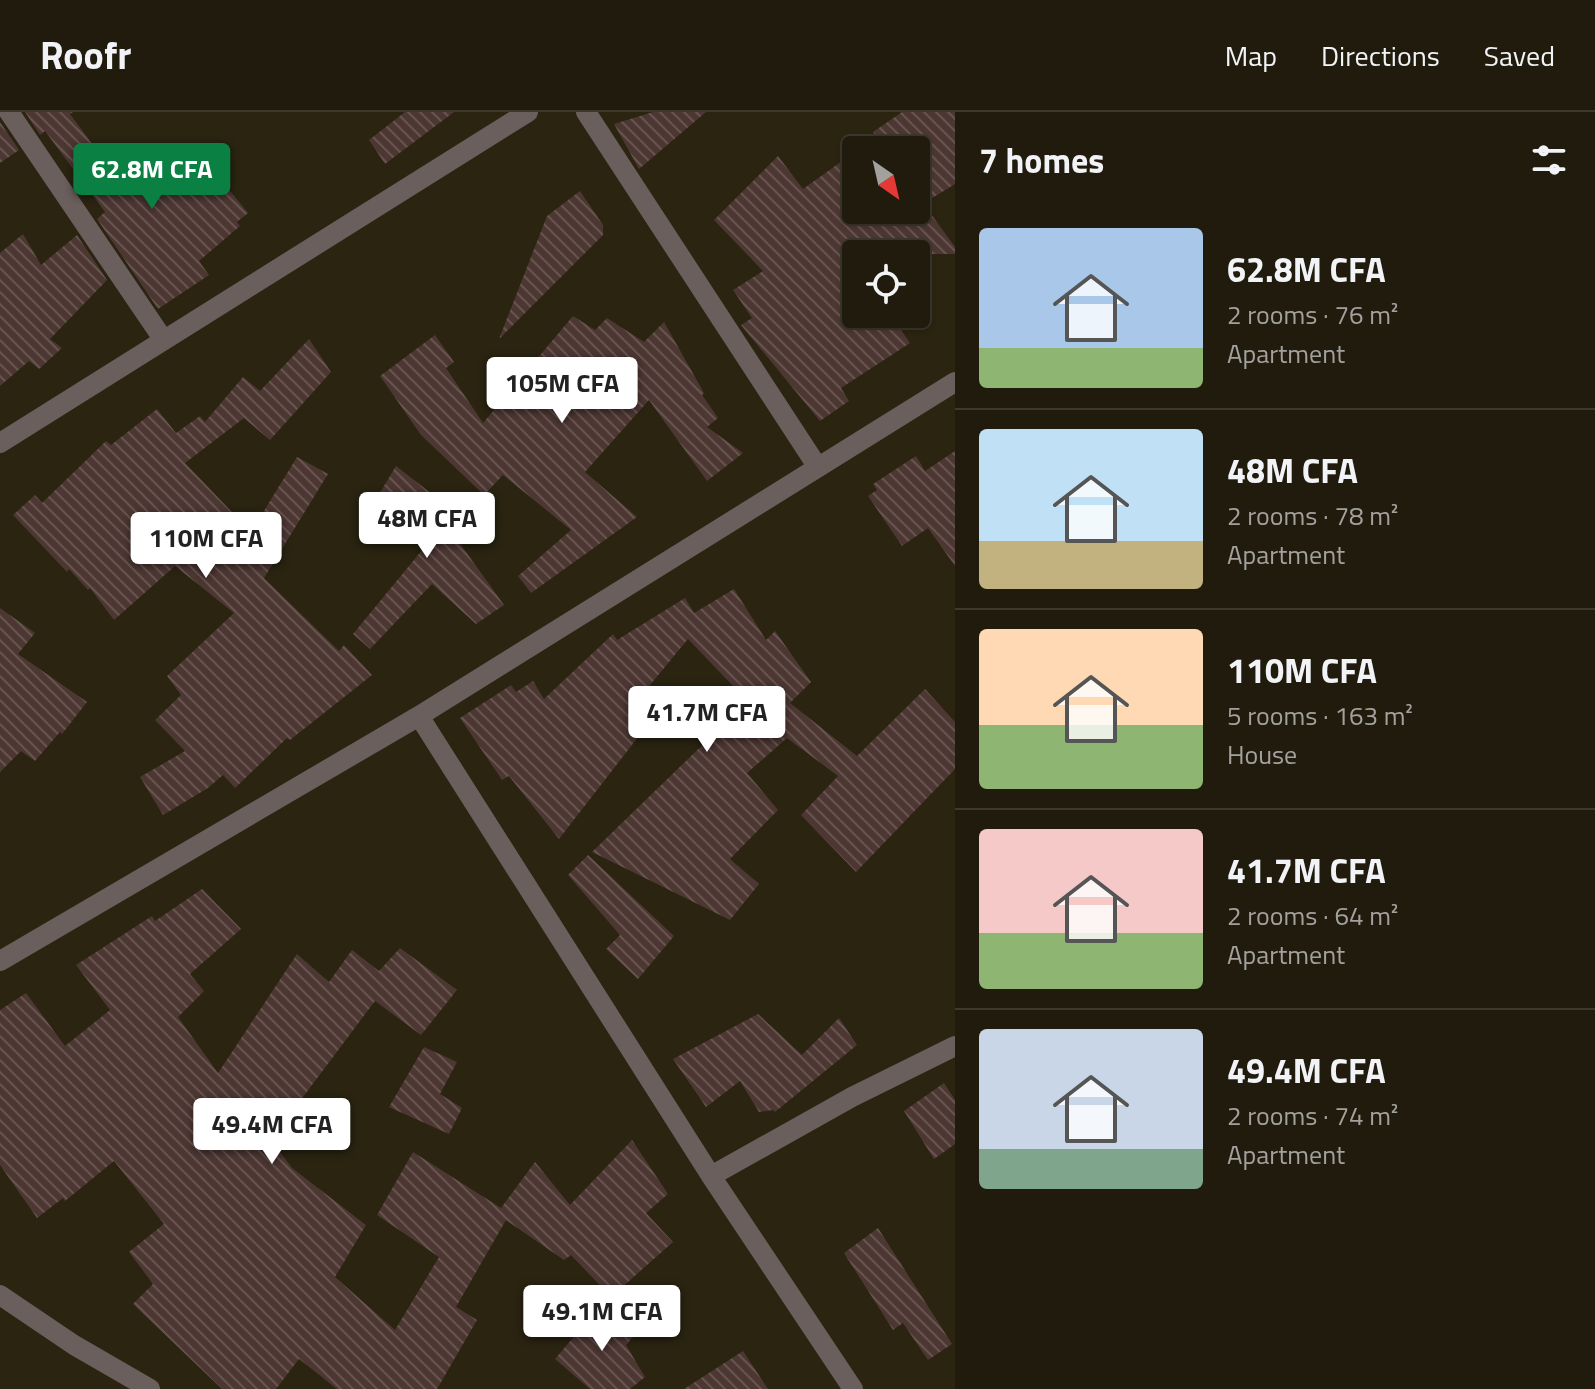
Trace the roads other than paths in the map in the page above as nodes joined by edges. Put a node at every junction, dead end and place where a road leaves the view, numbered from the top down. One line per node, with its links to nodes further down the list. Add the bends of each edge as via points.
1 (9, 112): 4 (street)
2 (528, 112): 4 (street)
3 (586, 112): 7 (street)
4 (163, 339): 6 (street)
5 (955, 382): 7 (street)
6 (0, 443)
7 (817, 466): 8 (street)
8 (419, 716): 9 (street); 11 (street)
9 (0, 961)
10 (955, 1046): 11 (street)
11 (711, 1176): 14 (street)
12 (0, 1295): 13 (street)
13 (150, 1389)
14 (853, 1389)

